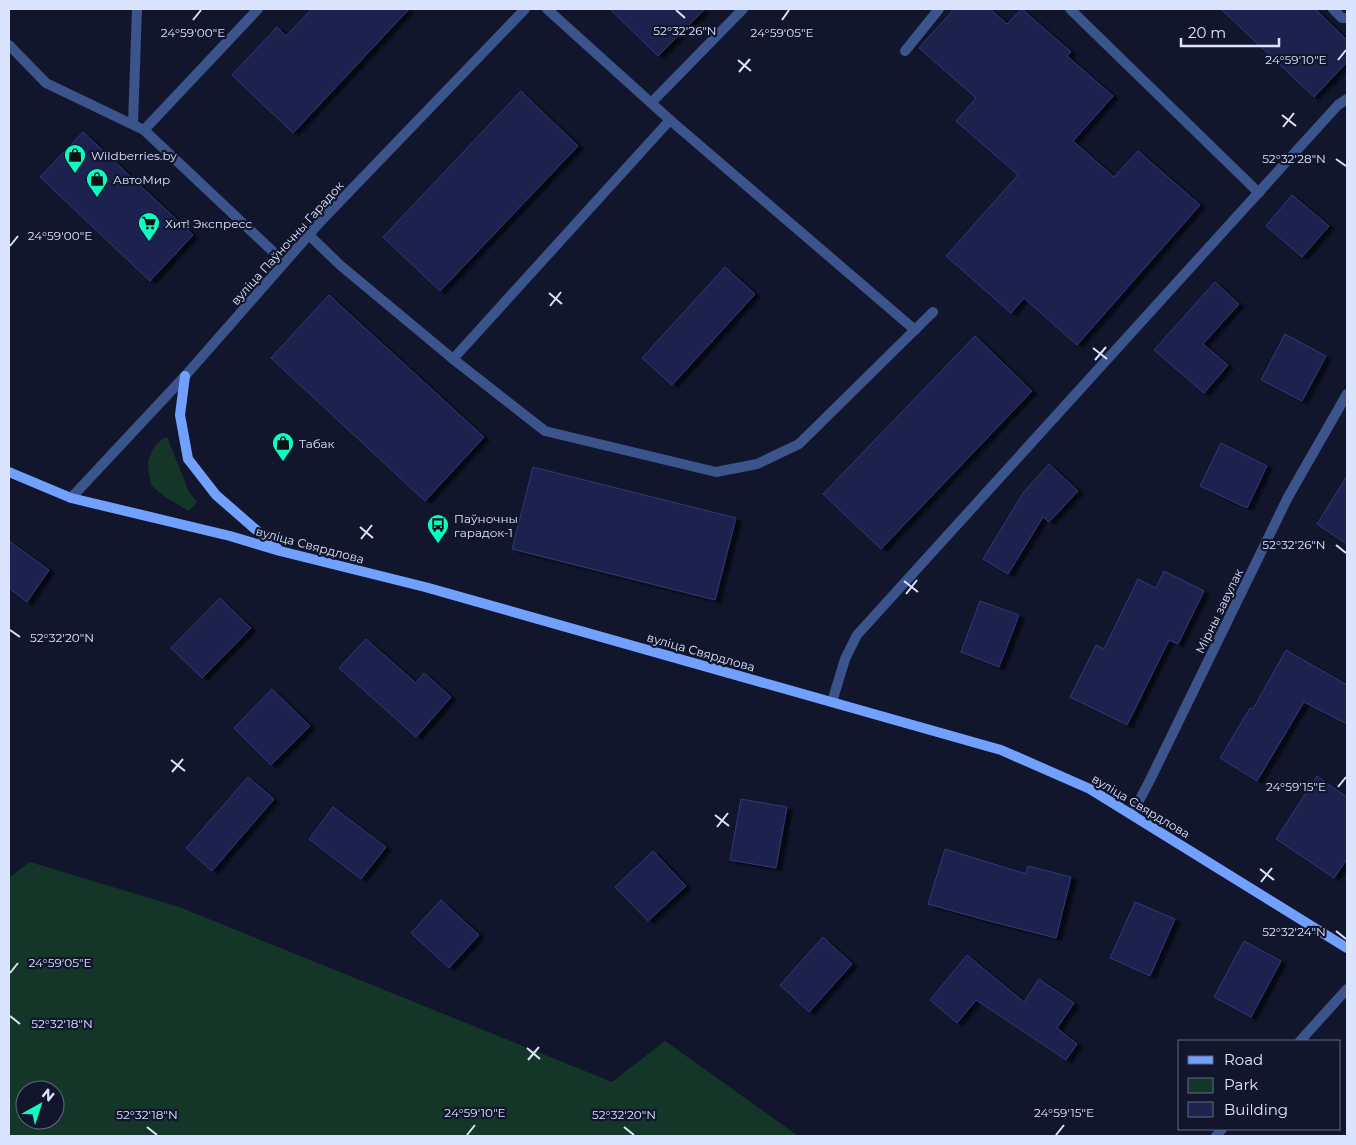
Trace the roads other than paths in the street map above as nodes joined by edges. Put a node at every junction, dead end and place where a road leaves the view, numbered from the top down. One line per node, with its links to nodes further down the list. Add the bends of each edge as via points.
1 (137, 9): 15 (street)
2 (258, 9): 16 (street)
3 (525, 9): 18 (street, вуліца Паўночны Гарадок)
4 (547, 9): 13 (street)
5 (743, 9): 13 (street)
6 (939, 9): 11 (street)
7 (1070, 9): 17 (street)
8 (1333, 9): 9 (street, via 1342,18)
9 (1347, 18)
10 (9, 45): 15 (street, via 46,84)
11 (905, 51)
12 (1347, 99): 17 (street)
13 (652, 103): 14 (street)
14 (670, 120): 21 (street); 22 (street)
15 (133, 124): 16 (street)
16 (144, 130): 19 (street)
17 (1259, 193): 28 (street, via 857,635 845,659)
18 (309, 235): 19 (street, вуліца Паўночны Гарадок); 22 (street, via 340,265)
19 (284, 262): 23 (street, вуліца Паўночны Гарадок)
20 (932, 312): 21 (street)
21 (915, 330): 22 (street, via 799,444 757,464 716,472 545,431)
22 (453, 359)
23 (185, 376): 26 (street, вуліца Паўночны Гарадок); 27 (main road, via 180,415 188,459 216,495)
24 (1347, 394): 29 (street, Мірны завулак, via 1288,497)
25 (9, 472): 26 (main road, вуліца Свярдлова)
26 (71, 498): 27 (main road, вуліца Свярдлова)
27 (280, 551): 28 (main road, вуліца Свярдлова, via 425,587)
28 (832, 702): 29 (main road, вуліца Свярдлова, via 1001,750 1090,789)
29 (1132, 814): 30 (main road, вуліца Свярдлова)
30 (1347, 948)
31 (1347, 989): 32 (street)
32 (1301, 1040)

